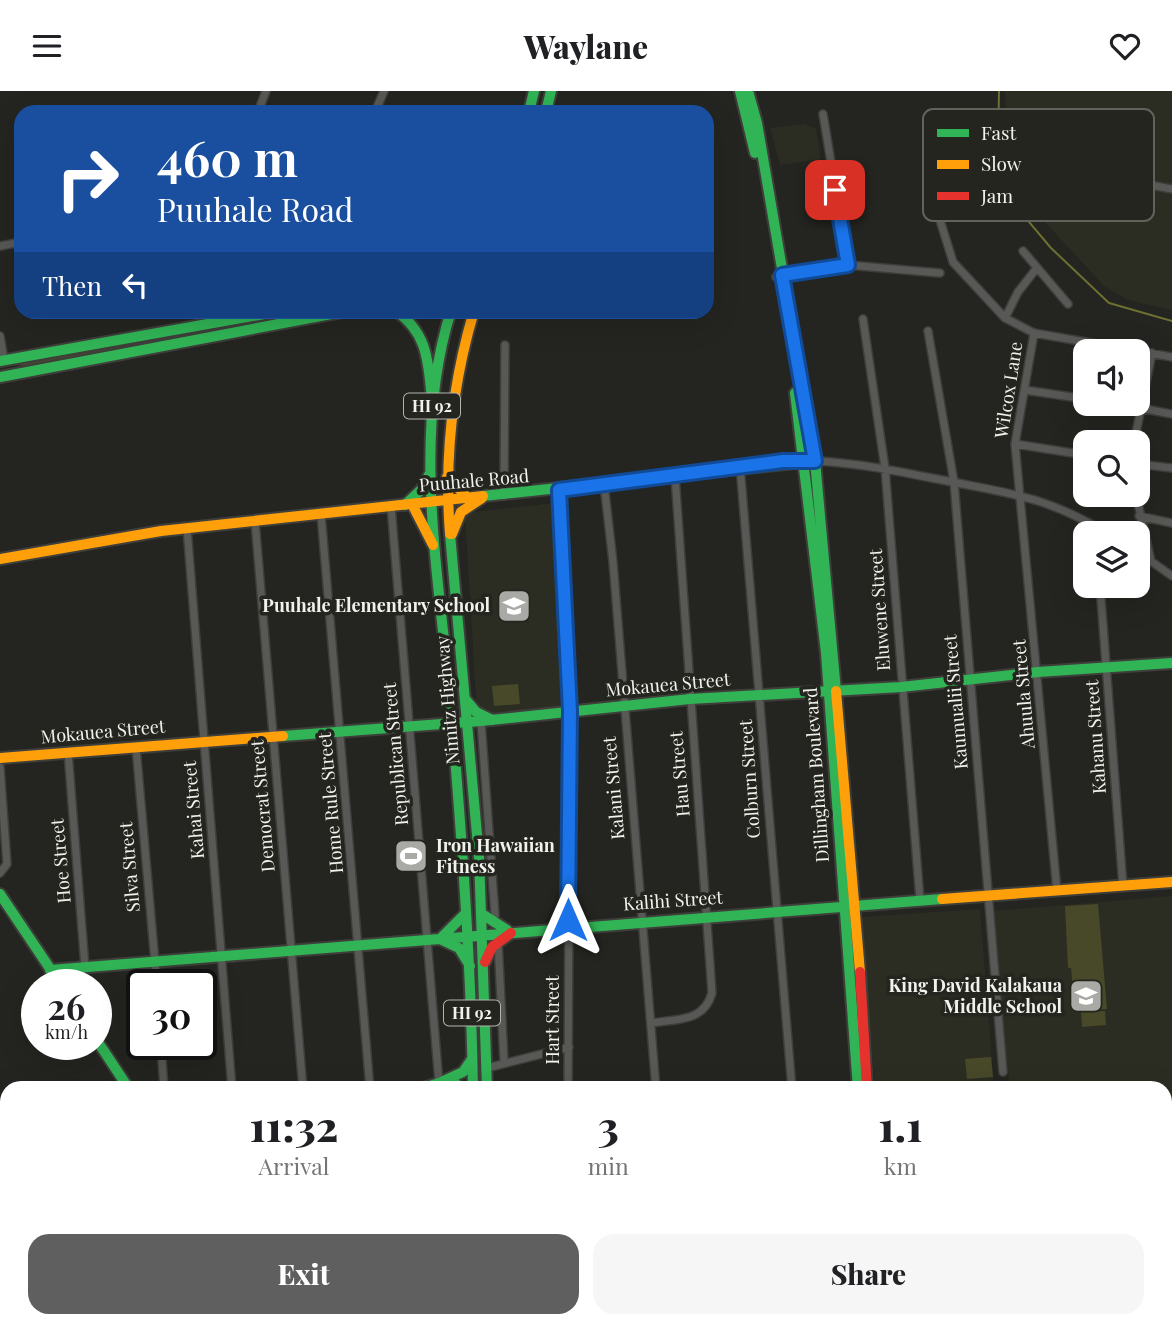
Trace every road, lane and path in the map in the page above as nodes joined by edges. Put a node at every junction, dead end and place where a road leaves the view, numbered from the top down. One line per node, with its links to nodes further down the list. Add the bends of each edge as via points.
1 (740, 91): 11 (main road)
2 (748, 91): 11 (main road, via 757,123)
3 (823, 114): 8 (street)
4 (1154, 186): 5 (street)
5 (1172, 189)
6 (940, 221): 19 (street, via 953,262)
7 (1023, 251): 9 (street)
8 (848, 265): 10 (street); 11 (street)
9 (1036, 269): 12 (street); 19 (street)
10 (940, 273)
11 (779, 276): 38 (main road, Dillingham Boulevard)
12 (1068, 304)
13 (230, 319): 21 (main road)
14 (263, 319): 25 (main road)
15 (407, 319): 33 (main road, via 423,336)
16 (449, 319): 33 (main road, Nimitz Highway / HI 92)
17 (471, 319): 44 (main road, Nimitz Highway / HI 92, via 450,401)
18 (863, 319): 41 (street, Eluwene Street)
19 (1005, 319): 22 (street)
20 (928, 331): 46 (street, Kaumualii Street)
21 (159, 333): 25 (main road); 28 (main road)
22 (1034, 333): 26 (street); 31 (street, Wilcox Lane)
23 (0, 337): 28 (street)
24 (505, 345): 50 (street)
25 (160, 346): 30 (main road)
26 (1152, 353): 27 (street); 29 (street)
27 (1172, 356)
28 (2, 361): 30 (main road)
29 (1150, 361)
30 (3, 376)
31 (1025, 390): 32 (street); 36 (street, Wilcox Lane)
32 (1073, 397)
33 (432, 402): 43 (main road, Nimitz Highway / HI 92)
34 (1150, 409): 35 (street)
35 (1172, 414)
36 (1016, 444): 37 (street); 49 (street, Wilcox Lane)
37 (1073, 453)
38 (810, 460): 40 (main road, Puuhale Road); 41 (street, Puuhale Road); 75 (main road, Dillingham Boulevard)
39 (1150, 465): 42 (street)
40 (740, 467): 45 (main road, Puuhale Road); 76 (street, Colburn Street)
41 (885, 468): 46 (street, Puuhale Road); 74 (street, Eluwene Street)
42 (1172, 468)
43 (432, 470): 54 (main road, Nimitz Highway / HI 92); 55 (main road)
44 (446, 476): 52 (main road); 53 (main road, Nimitz Highway / HI 92)
45 (675, 476): 47 (main road, Puuhale Road); 77 (street, Hau Street)
46 (954, 482): 49 (street, Puuhale Road); 73 (street, Kaumualii Street)
47 (604, 484): 48 (main road, Puuhale Road); 79 (street, Kalani Street)
48 (559, 490): 50 (main road, Puuhale Road); 80 (street, Hart Street)
49 (1022, 494): 61 (street, Puuhale Road, via 1050,503); 72 (street, Ahuula Street)
50 (504, 496): 51 (main road, Puuhale Road)
51 (482, 499): 52 (main road, Puuhale Road); 64 (main road, via 461,512)
52 (470, 500): 53 (main road, Puuhale Road)
53 (447, 501): 54 (main road, Puuhale Road); 64 (main road, Nimitz Highway / HI 92)
54 (433, 502): 55 (main road, Puuhale Road); 65 (main road, Nimitz Highway / HI 92)
55 (408, 504): 56 (main road, Puuhale Road); 65 (main road, via 421,517)
56 (391, 506): 58 (main road, Puuhale Road); 84 (street, Republican Street)
57 (1138, 507): 59 (street)
58 (321, 514): 60 (main road, Puuhale Road); 85 (street, Home Rule Street)
59 (1139, 516): 62 (street); 67 (street)
60 (255, 521): 63 (main road, Puuhale Road); 86 (street, Democrat Street)
61 (1080, 521)
62 (1172, 523)
63 (187, 528): 66 (main road, Puuhale Road); 87 (street, Kahai Street)
64 (451, 540): 78 (main road, Nimitz Highway / HI 92)
65 (436, 554): 82 (main road, Nimitz Highway / HI 92)
66 (0, 559)
67 (1151, 561): 68 (street)
68 (1172, 576)
69 (1101, 598): 71 (street, Kahanu Street)
70 (1172, 663): 71 (main road, Mokauea Street)
71 (1107, 668): 72 (main road, Mokauea Street); 95 (street, Kahanu Street)
72 (1038, 672): 73 (main road, Mokauea Street); 96 (street, Ahuula Street)
73 (969, 679): 74 (main road, Mokauea Street); 98 (street, Kaumualii Street)
74 (901, 687): 75 (main road, Mokauea Street); 99 (street, Eluwene Street)
75 (833, 690): 76 (main road, Mokauea Street); 100 (main road, Dillingham Boulevard)
76 (759, 695): 77 (main road, Mokauea Street); 101 (street, Colburn Street)
77 (690, 699): 79 (main road, Mokauea Street); 104 (street, Hau Street)
78 (466, 700): 81 (main road, Nimitz Highway / HI 92); 83 (main road)
79 (623, 706): 80 (main road, Mokauea Street); 105 (street, Kalani Street)
80 (570, 711): 83 (main road, Mokauea Street); 107 (street, Hart Street)
81 (468, 722): 82 (main road, Mokauea Street); 83 (main road, Mokauea Street); 88 (main road, Nimitz Highway / HI 92)
82 (452, 723): 84 (main road, Mokauea Street); 102 (main road, Nimitz Highway / HI 92)
83 (485, 724): 88 (main road); 106 (street)
84 (409, 726): 85 (main road, Mokauea Street); 112 (street, Republican Street)
85 (341, 732): 86 (main road, Mokauea Street); 114 (street, Home Rule Street)
86 (273, 737): 87 (main road, Mokauea Street); 115 (street, Democrat Street)
87 (205, 741): 89 (main road, Mokauea Street); 116 (street, Kahai Street)
88 (470, 746): 103 (main road, Nimitz Highway / HI 92)
89 (136, 747): 90 (main road, Mokauea Street); 117 (street, Silva Street)
90 (68, 752): 91 (main road, Mokauea Street); 120 (street, Hoe Street)
91 (0, 758)
92 (0, 767): 93 (street, via 8,864)
93 (0, 873)
94 (1172, 882): 95 (main road, Kalihi Street)
95 (1123, 886): 96 (main road, Kalihi Street)
96 (1057, 892): 98 (main road, Kalihi Street)
97 (0, 894): 121 (main road)
98 (988, 897): 99 (main road, Kalihi Street); 131 (street, Kaumualii Street)
99 (920, 900): 100 (main road, Kalihi Street)
100 (850, 905): 101 (main road, Kalihi Street); 144 (main road, Dillingham Boulevard); 145 (main road, Dillingham Boulevard)
101 (776, 912): 104 (main road, Kalihi Street); 143 (street, Colburn Street)
102 (466, 913): 110 (main road, Nimitz Highway / HI 92); 111 (main road)
103 (482, 914): 106 (main road); 109 (main road, Nimitz Highway / HI 92)
104 (708, 917): 105 (main road, Kalihi Street); 124 (street, Hau Street, via 712,993 708,1007 698,1016)
105 (641, 921): 107 (main road, Kalihi Street); 124 (street, Kalani Street)
106 (492, 924): 108 (main road)
107 (568, 927): 108 (main road, Kalihi Street); 125 (street, Hart Street)
108 (513, 932): 109 (main road, Kalihi Street); 113 (main road)
109 (484, 935): 110 (main road, Kalihi Street); 118 (main road, Nimitz Highway / HI 92)
110 (468, 937): 111 (main road, Kalihi Street); 119 (main road, Nimitz Highway / HI 92)
111 (439, 939): 112 (main road, Kalihi Street); 119 (main road, via 459,948)
112 (427, 940): 114 (main road, Kalihi Street); 137 (street, Republican Street)
113 (498, 941): 118 (main road); 129 (street)
114 (358, 945): 115 (main road, Kalihi Street); 136 (street, Home Rule Street)
115 (291, 951): 116 (main road, Kalihi Street); 135 (street, Democrat Street)
116 (222, 956): 117 (main road, Kalihi Street); 134 (street, Kahai Street)
117 (155, 962): 120 (main road, Kalihi Street); 123 (street, Silva Street)
118 (485, 963): 130 (main road, Nimitz Highway / HI 92)
119 (471, 966): 126 (main road, Nimitz Highway / HI 92)
120 (85, 967): 122 (main road, Kalihi Street)
121 (49, 969)
122 (62, 969)
123 (156, 969)
124 (651, 1024): 142 (street, Kalani Street)
125 (569, 1047): 129 (street); 141 (street, Hart Street)
126 (473, 1058): 138 (main road, via 463,1072); 139 (main road, Nimitz Highway / HI 92)
127 (110, 1060): 132 (main road)
128 (162, 1060): 133 (street)
129 (504, 1062): 130 (street)
130 (487, 1068): 140 (main road, Nimitz Highway / HI 92)
131 (1003, 1072)
132 (124, 1081)
133 (163, 1081)
134 (231, 1081)
135 (302, 1081)
136 (369, 1081)
137 (439, 1081)
138 (443, 1081)
139 (473, 1081)
140 (487, 1081)
141 (568, 1081)
142 (655, 1081)
143 (791, 1081)
144 (858, 1081)
145 (866, 1081)

